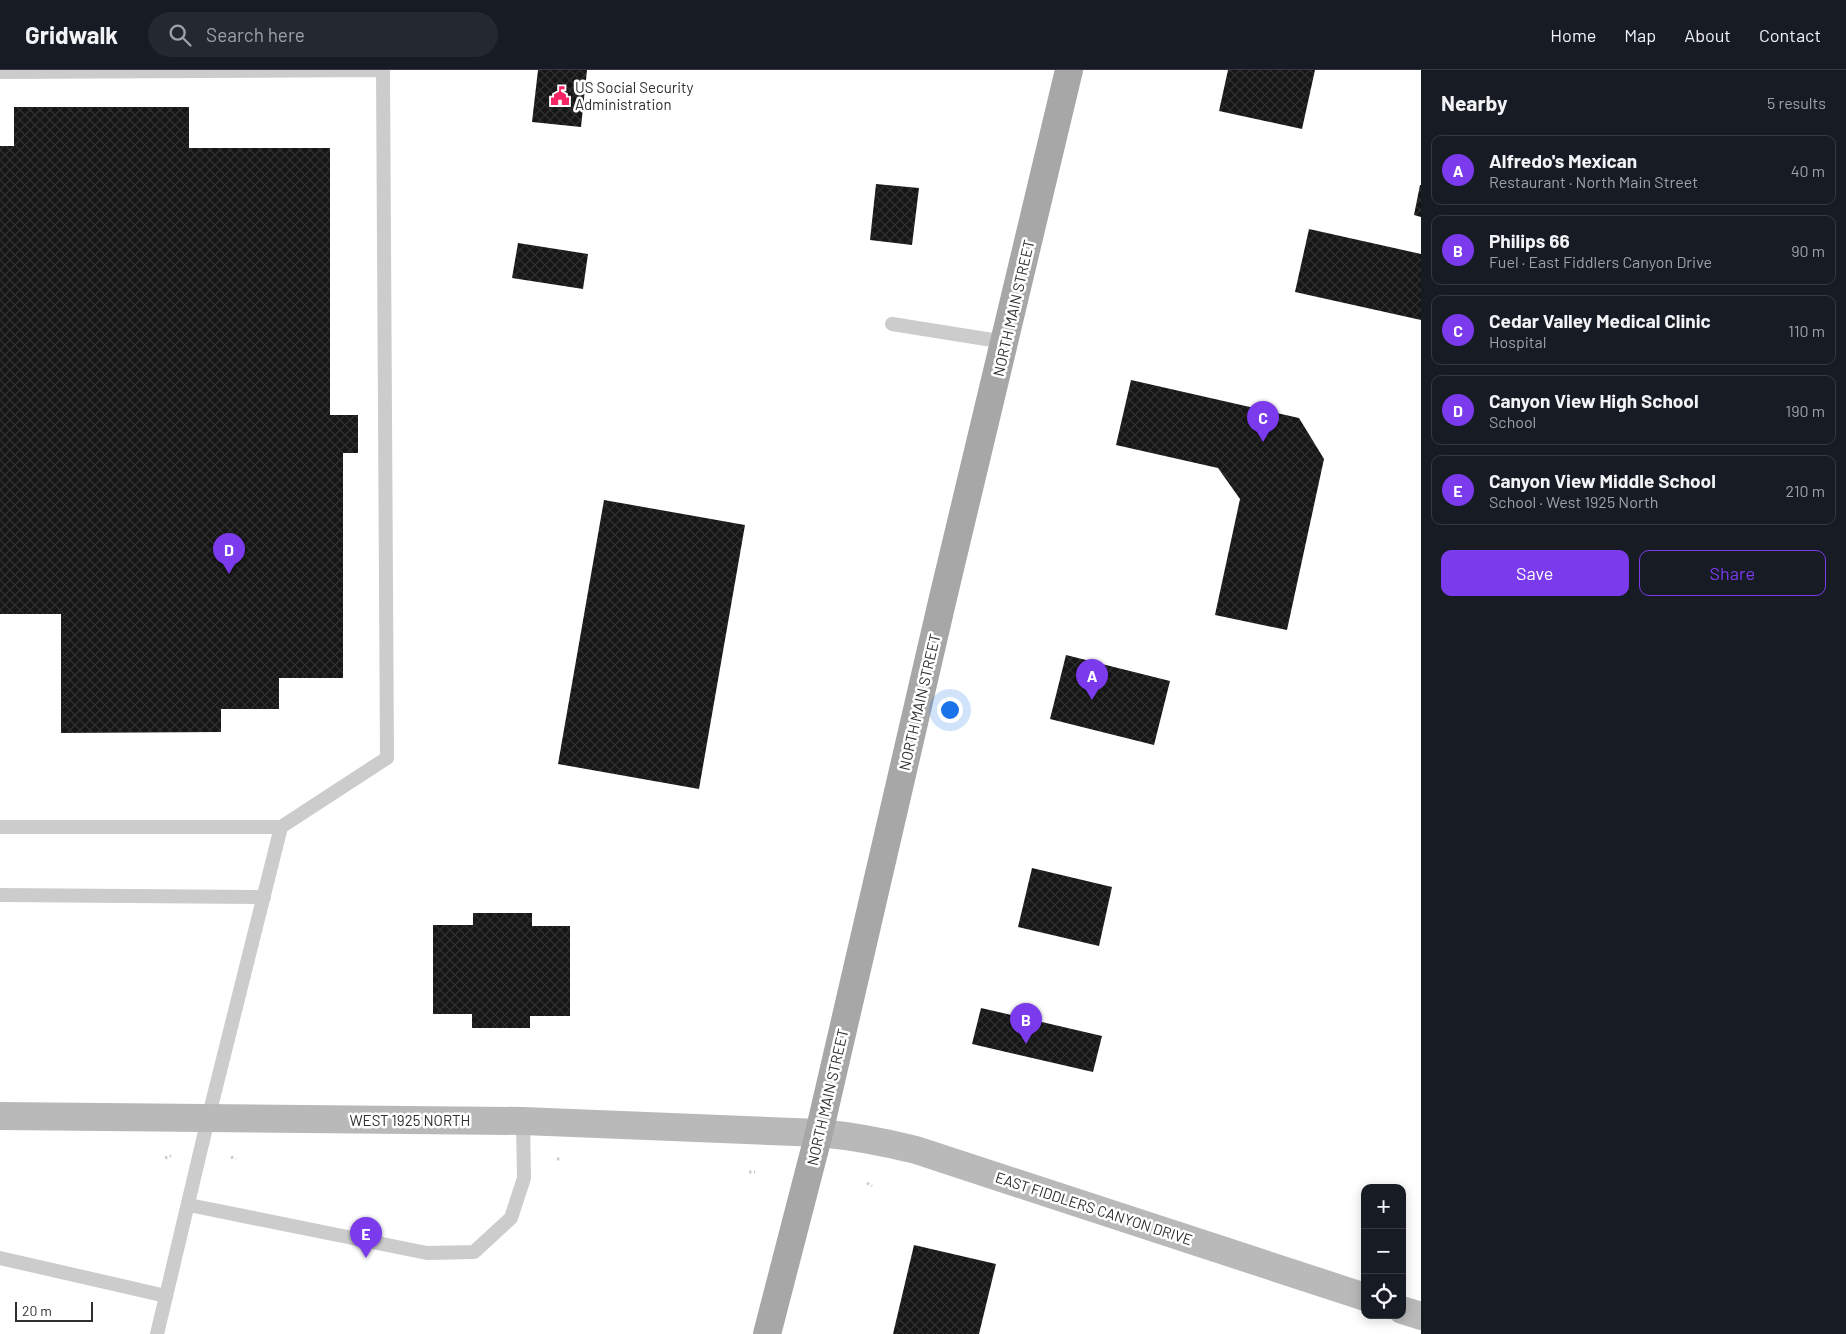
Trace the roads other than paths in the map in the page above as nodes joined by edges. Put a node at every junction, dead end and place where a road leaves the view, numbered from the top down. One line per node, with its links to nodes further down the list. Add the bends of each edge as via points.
1 (1069, 70): 4 (main road, NORTH MAIN STREET)
2 (0, 72): 6 (lane, via 383,70 387,758)
3 (892, 324): 4 (lane)
4 (1005, 342): 12 (main road, NORTH MAIN STREET)
5 (0, 827): 6 (lane)
6 (281, 827): 8 (lane)
7 (0, 895): 8 (lane)
8 (264, 897): 10 (lane)
9 (0, 1116): 10 (street, WEST 1925 NORTH)
10 (208, 1118): 11 (street, WEST 1925 NORTH); 13 (lane)
11 (522, 1121): 12 (street, WEST 1925 NORTH); 13 (lane, via 524,1178 510,1218 474,1252 427,1253)
12 (819, 1133): 16 (street, EAST FIDDLERS CANYON DRIVE, via 916,1150); 20 (main road, NORTH MAIN STREET)
13 (189, 1205): 15 (lane)
14 (0, 1258): 15 (lane)
15 (166, 1296): 19 (lane)
16 (1361, 1296)
17 (1406, 1311): 18 (street)
18 (1421, 1316)
19 (158, 1334)
20 (767, 1334)

